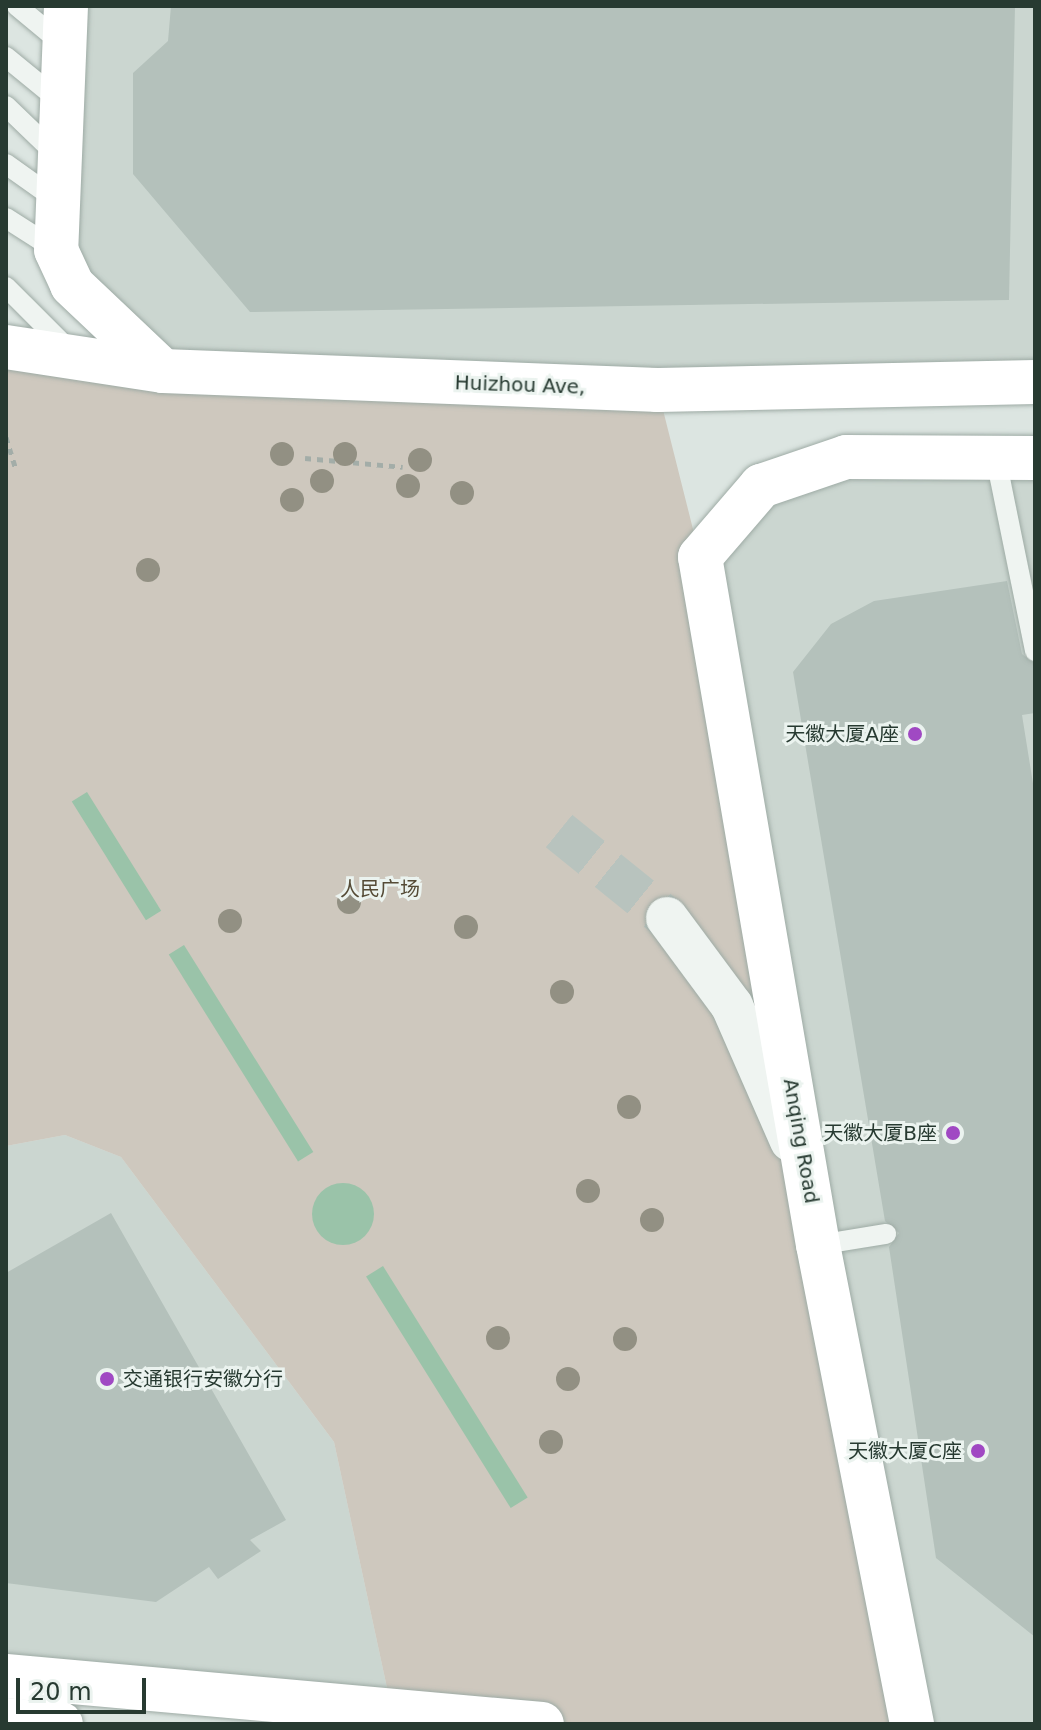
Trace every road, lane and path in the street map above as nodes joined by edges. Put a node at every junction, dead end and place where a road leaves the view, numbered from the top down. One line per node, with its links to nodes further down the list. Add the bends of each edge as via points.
1 (17, 6): 2 (lane)
2 (67, 27): 4 (main road)
3 (6, 57): 4 (lane)
4 (64, 105): 7 (main road)
5 (6, 106): 7 (lane)
6 (6, 164): 7 (lane)
7 (60, 180): 9 (main road)
8 (6, 218): 9 (lane)
9 (56, 250): 13 (main road, via 72,285)
10 (6, 287): 12 (lane)
11 (6, 347): 12 (main road, Huizhou Ave,)
12 (76, 356): 13 (main road, Huizhou Ave,)
13 (163, 371): 14 (main road, Huizhou Ave,, via 658,390)
14 (1035, 382)
15 (6, 437): 19 (path)
16 (305, 458): 18 (path)
17 (1016, 458): 20 (lane); 22 (main road, Anqing Road, via 846,457 761,486 700,557)
18 (403, 467)
19 (16, 470)
20 (1035, 651)
21 (667, 918): 22 (street, via 732,1006)
22 (806, 1175): 24 (main road, Anqing Road)
23 (886, 1234): 24 (lane)
24 (818, 1245): 29 (main road, Anqing Road)
25 (6, 1676): 28 (main road)
26 (6, 1720): 27 (main road)
27 (61, 1724)
28 (542, 1724)
29 (912, 1724)

